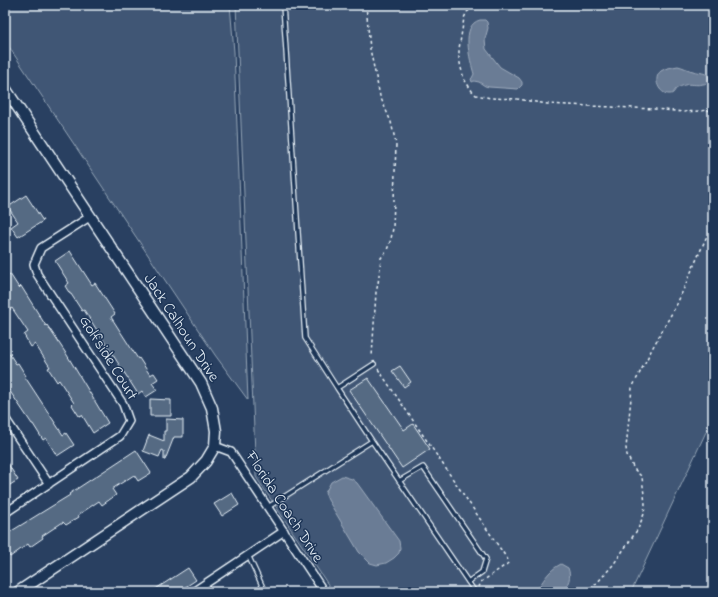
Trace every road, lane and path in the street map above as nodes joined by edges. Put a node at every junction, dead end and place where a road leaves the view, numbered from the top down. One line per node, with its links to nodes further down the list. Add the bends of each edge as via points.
1 (283, 5): 11 (lane, via 304,338)
2 (366, 5): 10 (path, via 370,49 380,96 391,122 396,144 393,228 387,250 381,258 376,292 372,360)
3 (492, 5): 7 (path, via 474,7 464,18 459,58 464,79 476,95 554,104 691,112)
4 (588, 5): 5 (path)
5 (597, 5)
6 (5, 88): 8 (street, Jack Calhoun Drive)
7 (713, 110)
8 (91, 216): 14 (street, Jack Calhoun Drive, via 201,383 212,408 216,431); 16 (street, Golfside Court, via 41,248 34,264 37,274 123,404 129,421 120,436)
9 (713, 229): 28 (path, via 706,238 677,304 632,388 626,448 634,469 642,478 645,504 642,519 614,565)
10 (374, 364): 11 (lane); 22 (path, via 508,560 507,564 481,582)
11 (337, 388): 13 (lane)
12 (5, 418): 16 (street)
13 (372, 441): 15 (lane); 17 (lane)
14 (215, 446): 17 (street, Florida Coach Drive, via 232,452); 23 (street, via 206,461 191,477)
15 (399, 481): 21 (lane); 21 (lane, via 423,467 486,559 482,572)
16 (49, 484): 18 (street, Golfside Court)
17 (268, 507): 19 (street, Florida Coach Drive)
18 (5, 513)
19 (284, 531): 20 (street); 26 (street, Florida Coach Drive)
20 (248, 555): 24 (street); 25 (lane)
21 (468, 582): 27 (lane)
22 (479, 589)
23 (18, 592)
24 (193, 592)
25 (265, 592)
26 (324, 592)
27 (475, 592)
28 (585, 592)

